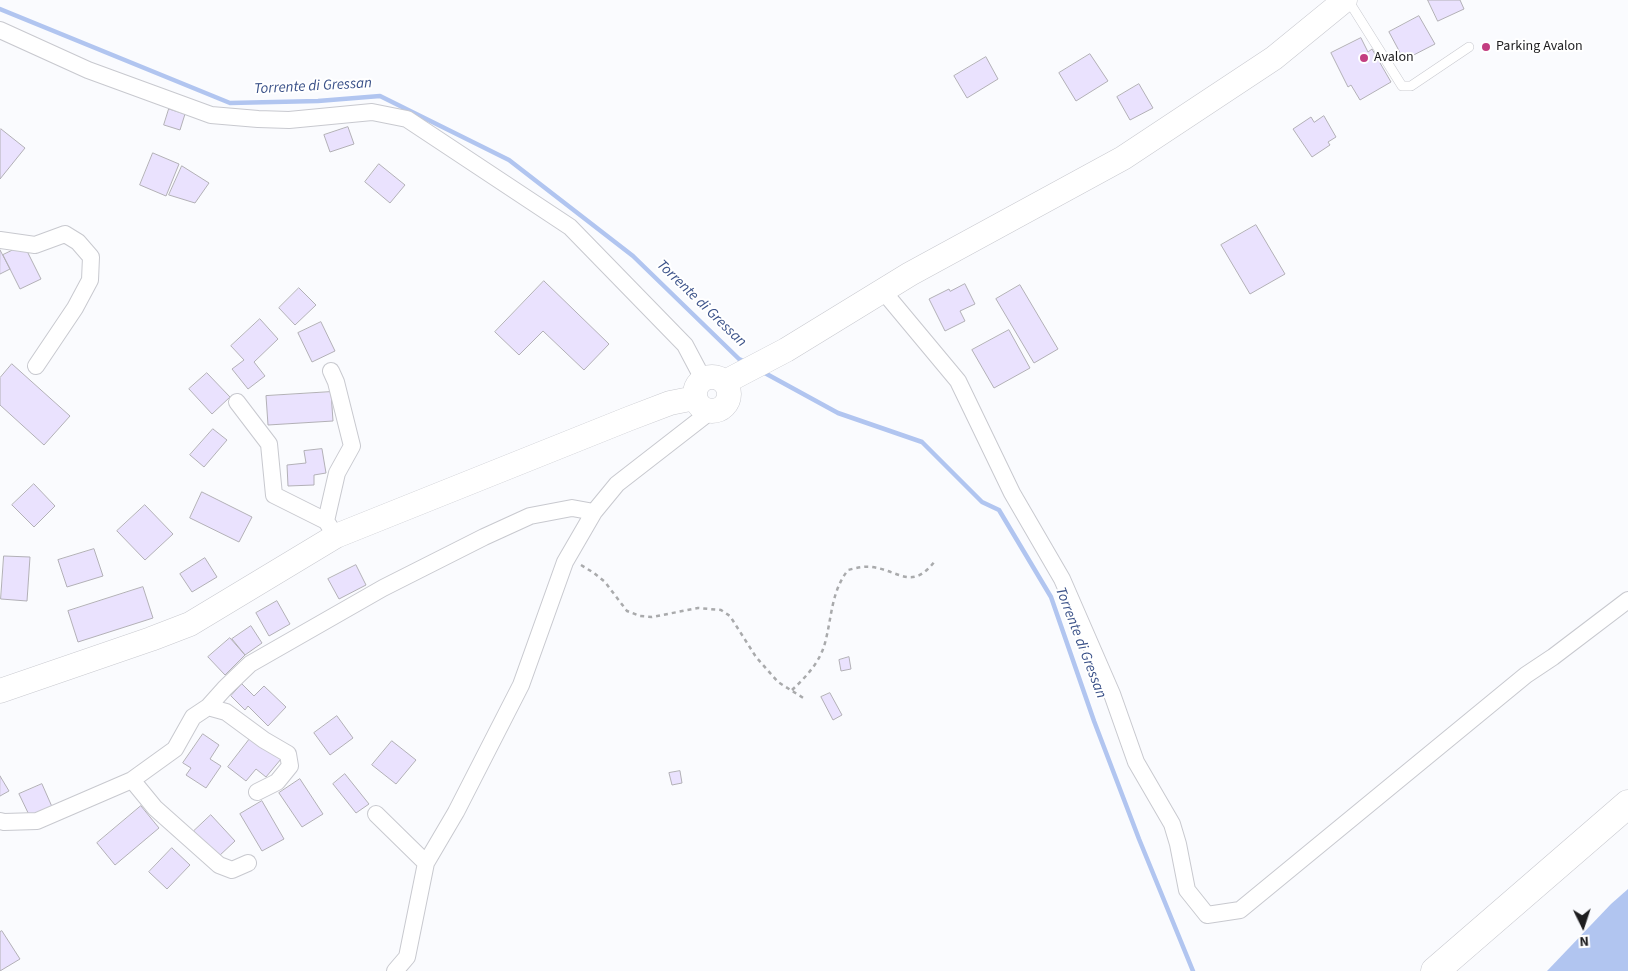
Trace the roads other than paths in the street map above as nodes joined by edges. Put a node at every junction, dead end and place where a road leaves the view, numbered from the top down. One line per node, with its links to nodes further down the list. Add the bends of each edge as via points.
1 (1346, 0): 3 (lane, via 1402,86 1411,86); 5 (main road, via 1274,58 1123,158)
2 (0, 30): 8 (street, via 88,70 211,115 289,120 372,112 407,120 570,227 685,346)
3 (1469, 47)
4 (0, 240): 6 (street, via 35,245 65,234 78,242 91,257 90,280)
5 (882, 291): 8 (main road); 12 (street, via 958,381 1012,493 1062,580 1112,694 1136,762 1172,824 1187,890 1207,915 1240,910 1526,675)
6 (36, 366)
7 (331, 372): 11 (street, via 352,446 337,473)
8 (709, 393): 10 (street, via 617,484); 11 (main road, via 670,403)
9 (237, 402): 11 (street, via 270,444 274,495)
10 (594, 512): 14 (street, via 572,508 530,516 383,588 250,664); 22 (street, via 565,562 521,684)
11 (331, 528): 13 (main road, via 190,624)
12 (1628, 600)
13 (0, 691)
14 (208, 707): 15 (street, via 193,717 175,749); 16 (street, via 226,712 288,754 290,766 277,782)
15 (132, 780): 19 (street, via 38,821); 21 (street, via 155,808 219,865 232,870)
16 (256, 792)
17 (1628, 804): 24 (highway)
18 (376, 814): 22 (street)
19 (0, 821)
20 (1628, 829): 25 (highway)
21 (248, 863)
22 (426, 864): 23 (street, via 407,957)
23 (395, 971)
24 (1435, 971)
25 (1463, 971)

